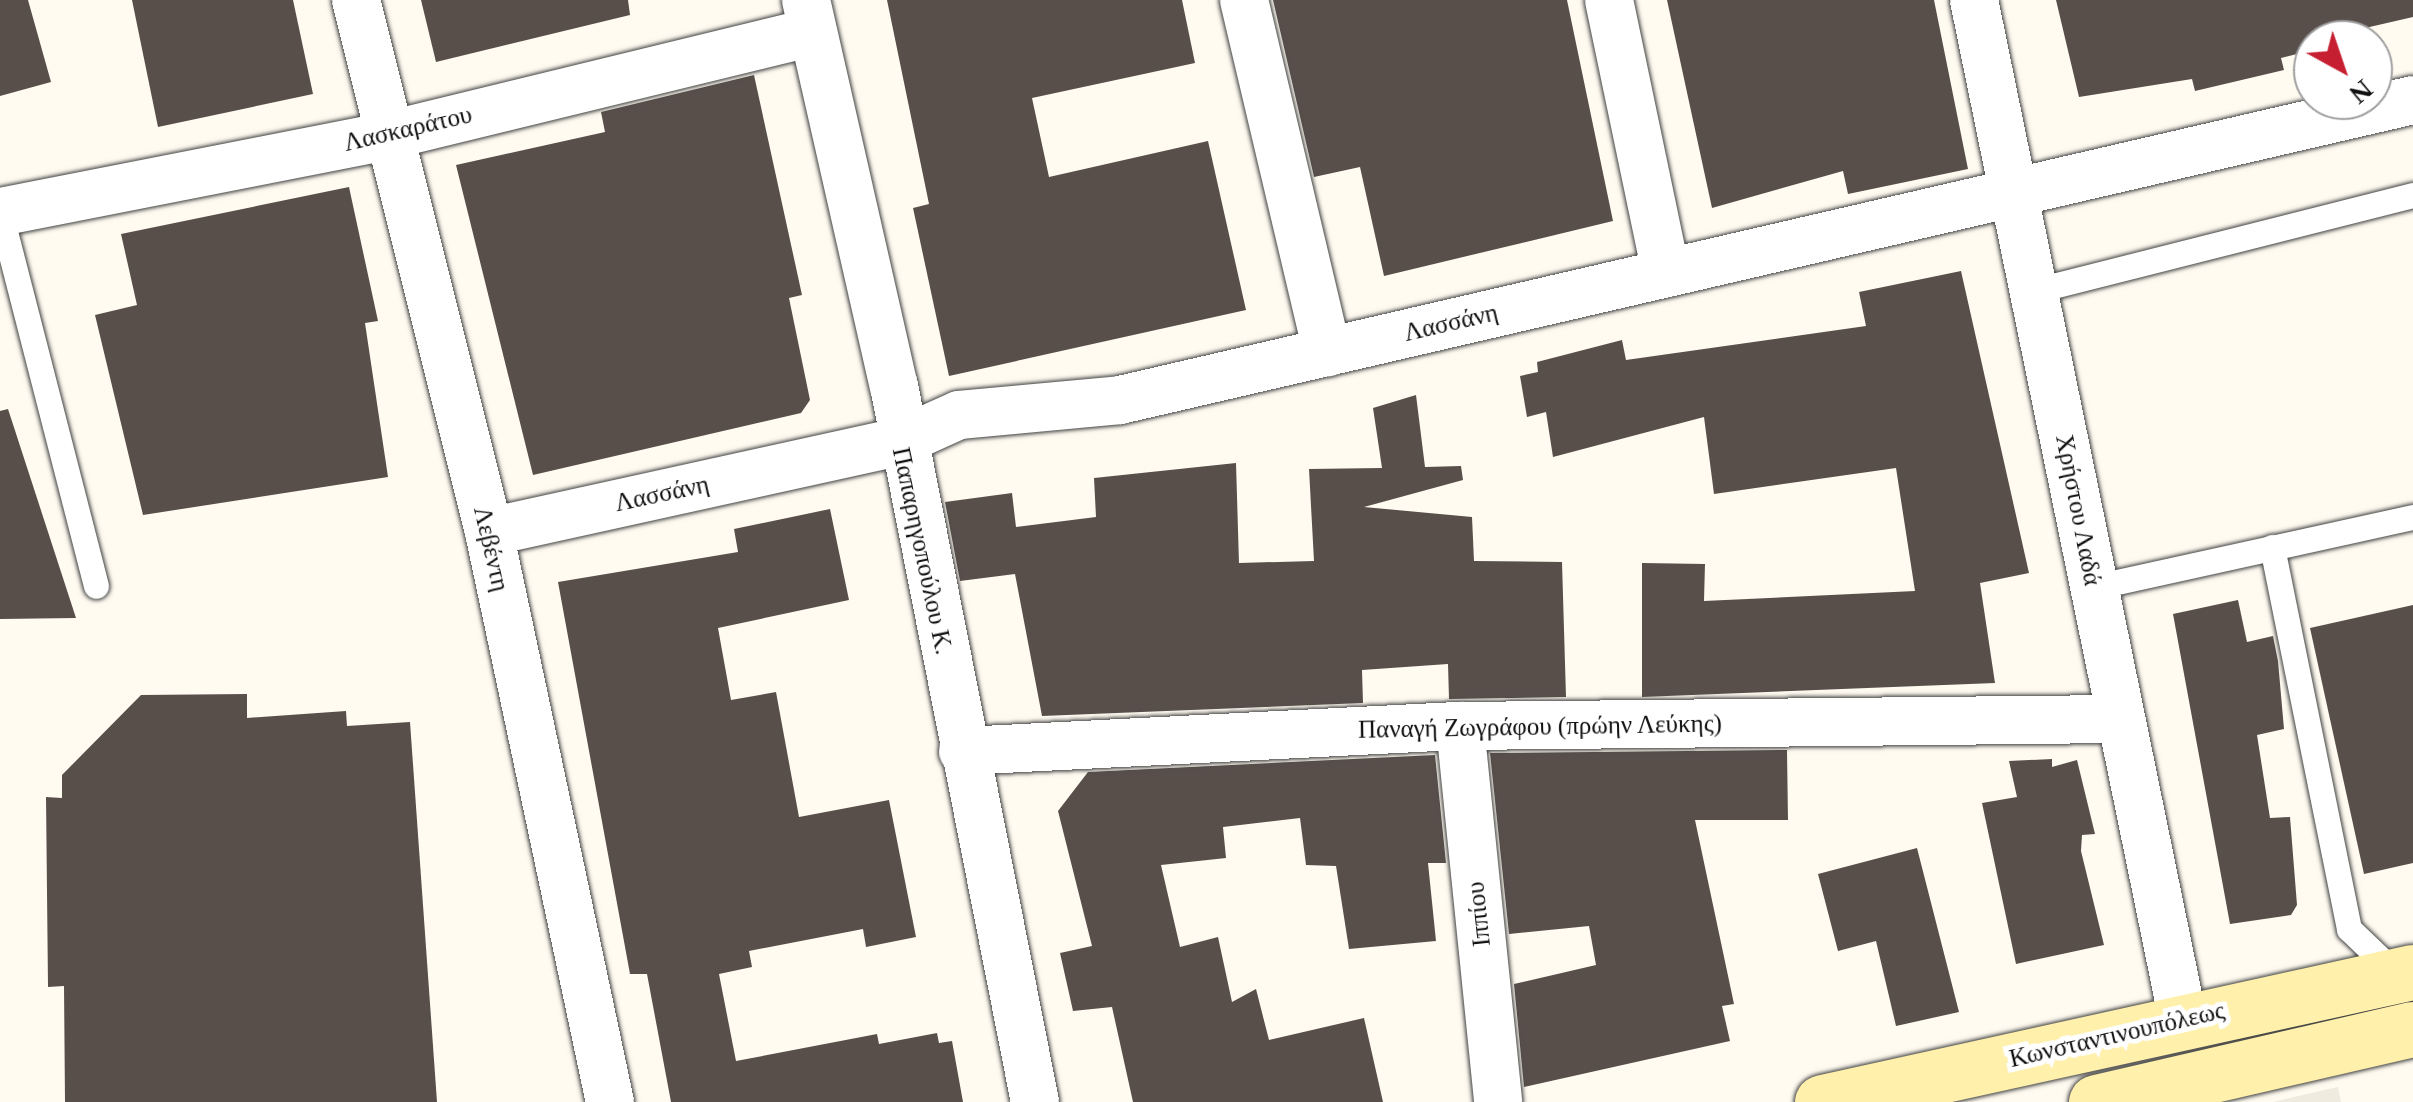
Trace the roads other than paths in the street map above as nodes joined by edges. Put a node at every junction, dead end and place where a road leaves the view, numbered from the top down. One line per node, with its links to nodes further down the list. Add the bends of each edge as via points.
1 (356, 0): 7 (street, Λεβέντη)
2 (1244, 0): 13 (street)
3 (1609, 0): 11 (street)
4 (1974, 0): 8 (street, Χρήστου Λαδά)
5 (810, 16): 7 (street, Λασκαράτου); 14 (street, Παπαρηγοπούλου Κ.)
6 (2413, 100): 8 (street, Λασσάνη)
7 (386, 136): 10 (street, Λασκαράτου); 16 (street, Λεβέντη)
8 (2013, 195): 11 (street, Λασσάνη); 12 (street, Χρήστου Λαδά)
9 (2413, 195): 12 (lane)
10 (0, 212): 18 (lane)
11 (1666, 274): 13 (street, Λασσάνη)
12 (2033, 291): 19 (street, Χρήστου Λαδά)
13 (1327, 352): 14 (street, Λασσάνη, via 1120,400 959,414)
14 (899, 442): 16 (street, Λασσάνη); 22 (street, Παπαρηγοπούλου Κ.)
15 (2413, 517): 17 (lane)
16 (488, 532): 26 (street, Λεβέντη)
17 (2272, 547): 19 (lane); 23 (lane, via 2349,929)
18 (96, 586)
19 (2094, 587): 20 (street, Χρήστου Λαδά)
20 (2117, 718): 21 (street, Παναγή Ζωγράφου (πρώην Λεύκης)); 24 (street, Χρήστου Λαδά)
21 (1460, 726): 22 (street, Παναγή Ζωγράφου (πρώην Λεύκης)); 28 (street, Ιππίου)
22 (963, 750): 27 (street, Παπαρηγοπούλου Κ.)
23 (2408, 987): 24 (main road, Κωνσταντινουπόλεως)
24 (2182, 1020): 29 (main road, Κωνσταντινουπόλεως)
25 (2413, 1029): 30 (main road)
26 (610, 1102)
27 (1035, 1102)
28 (1498, 1102)
29 (1822, 1102)
30 (2096, 1102)

